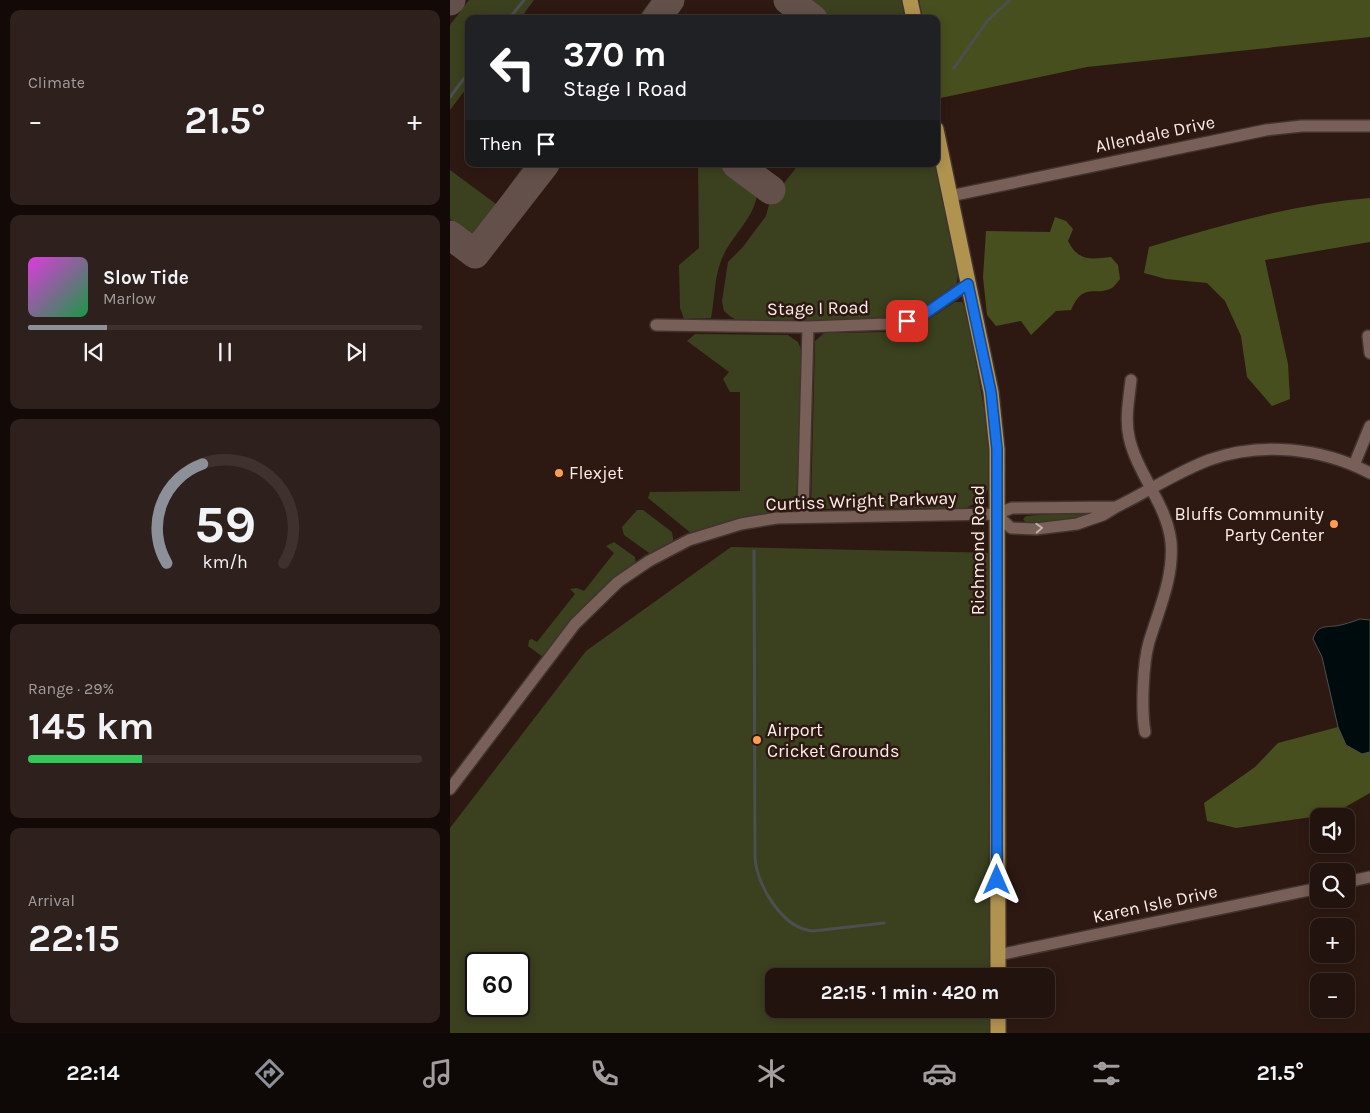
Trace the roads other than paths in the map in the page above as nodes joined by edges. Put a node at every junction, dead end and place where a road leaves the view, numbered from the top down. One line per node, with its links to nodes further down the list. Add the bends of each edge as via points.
1 (910, 0): 2 (main road)
2 (913, 15)
3 (1370, 126): 5 (street, Allendale Drive, via 1266,130)
4 (940, 148): 5 (main road, Richmond Road)
5 (950, 196): 6 (main road, Richmond Road)
6 (968, 284): 8 (street, Stage I Road, via 926,313 907,321); 17 (main road, Richmond Road, via 994,418)
7 (656, 325): 8 (street, Stage I Road)
8 (808, 327): 18 (street)
9 (1368, 336): 10 (street)
10 (1370, 353)
11 (1131, 380): 15 (street, via 1128,432 1132,448)
12 (1370, 426): 13 (street)
13 (1354, 465): 14 (street); 15 (street, via 1310,452 1250,452 1210,460)
14 (1370, 473)
15 (1152, 489): 16 (street); 19 (street, via 1168,530 1171,555 1165,594 1146,653)
16 (1116, 507): 17 (street, Curtiss Wright Parkway, via 1012,508); 17 (street, one-way to 16, via 1011,528 1036,529 1077,524 1103,516)
17 (996, 514): 18 (street, Curtiss Wright Parkway); 24 (main road, Richmond Road)
18 (803, 516): 20 (street, Curtiss Wright Parkway, via 741,524 689,540 649,560 618,582 575,624)
19 (1145, 732)
20 (450, 788)
21 (1370, 877): 22 (street)
22 (1355, 880)
23 (1310, 890): 24 (street, Karen Isle Drive)
24 (998, 954): 25 (main road, Richmond Road)
25 (998, 968)
26 (998, 1018): 27 (main road)
27 (998, 1033)

